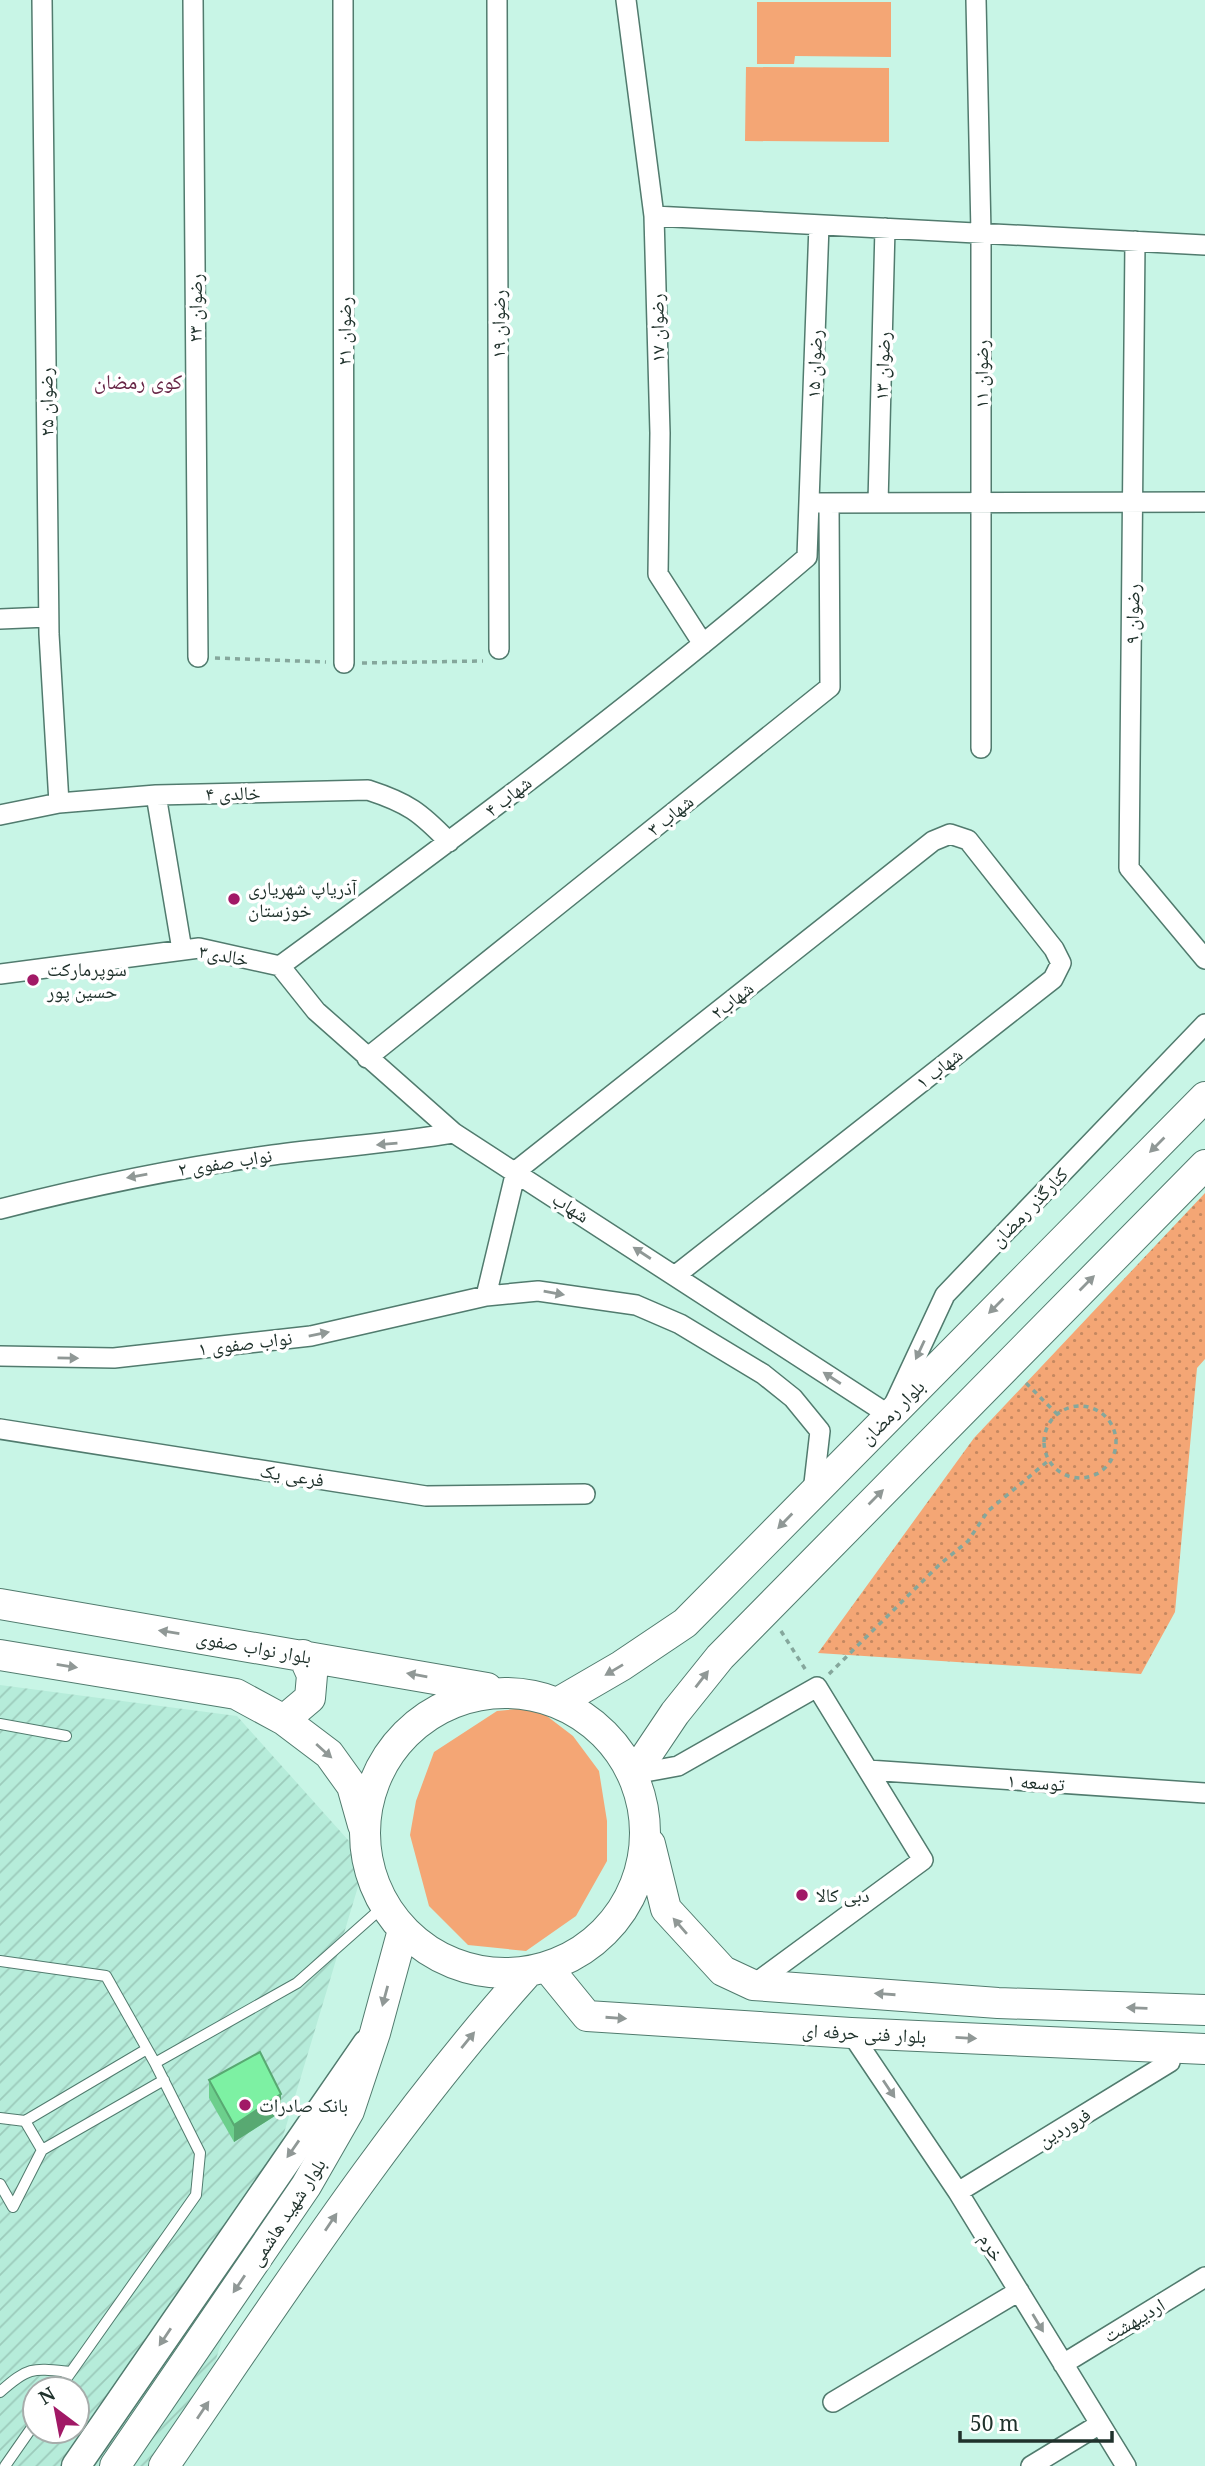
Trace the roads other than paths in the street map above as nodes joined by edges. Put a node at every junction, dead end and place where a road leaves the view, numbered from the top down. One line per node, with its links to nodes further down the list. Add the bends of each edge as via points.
1 (42, 0): 19 (street, رضوان ۲۵)
2 (193, 0): 24 (street, رضوان ۲۳)
3 (344, 0): 25 (street, رضوان ۲۱)
4 (497, 0): 23 (street, رضوان ۱۹)
5 (626, 0): 7 (street, رضوان ۱۷)
6 (976, 0): 10 (street, رضوان ۱۱)
7 (654, 216): 8 (street); 22 (street, رضوان ۱۷, via 660,433 658,574)
8 (819, 225): 9 (street); 18 (street, رضوان ۱۵)
9 (886, 228): 10 (street); 16 (street, رضوان ۱۳)
10 (981, 233): 11 (street); 17 (street, رضوان ۱۱)
11 (1135, 242): 12 (street); 13 (street, رضوان ۹)
12 (1205, 245)
13 (1133, 502): 14 (street); 17 (street); 33 (street, رضوان ۹, via 1129,868)
14 (1205, 502)
15 (829, 503): 16 (street); 18 (street); 37 (street, شهاب ۳, via 830,687)
16 (878, 503): 17 (street)
17 (981, 503): 26 (street, رضوان ۱۱)
18 (809, 504): 21 (street, رضوان ۱۵, via 807,557)
19 (48, 617): 20 (street); 28 (street, رضوان ۲۵)
20 (0, 619)
21 (733, 621): 22 (street, شهاب ۴)
22 (703, 644): 31 (street, شهاب ۴)
23 (499, 649)
24 (198, 657)
25 (344, 663)
26 (981, 748)
27 (156, 795): 28 (street, خالدی ۴); 31 (street, خالدی ۴, via 368,790 401,801); 32 (street)
28 (60, 803): 29 (street, خالدی ۴)
29 (0, 815)
30 (950, 834): 41 (street, شهاب۲, via 933,841); 45 (street, شهاب ۱, via 968,840 1054,949 1061,963 1053,979)
31 (449, 842): 34 (street, شهاب ۴)
32 (182, 950): 34 (street, خالدی۳, via 200,948); 35 (street, خالدی۳)
33 (1205, 959)
34 (281, 966): 37 (street, شهاب, via 316,1011)
35 (0, 974)
36 (1205, 1024): 48 (street, کنارگذر رمضان, one-way to 48, via 945,1295)
37 (367, 1058): 39 (street, شهاب)
38 (1205, 1097): 43 (main road, بلوار رمضان, one-way to 43)
39 (454, 1133): 41 (street, شهاب); 42 (street, نواب صفوی ۲, one-way to 42, via 133,1176)
40 (1205, 1165): 44 (main road)
41 (516, 1171): 45 (street, شهاب, one-way to 41); 46 (street)
42 (0, 1209)
43 (1083, 1218): 44 (main road); 48 (main road, بلوار رمضان, one-way to 48)
44 (1117, 1252): 61 (main road, one-way to 44, via 720,1657)
45 (676, 1275): 48 (street, شهاب, one-way to 45)
46 (486, 1296): 47 (street, نواب صفوی ۱, one-way to 46, via 114,1358 311,1336); 50 (street, نواب صفوی ۱, one-way to 50, via 538,1291 636,1306 680,1324 729,1353 793,1398 820,1431)
47 (0, 1356)
48 (889, 1415): 50 (main road, بلوار رمضان)
49 (0, 1429): 51 (street, فرعی یک, via 425,1496)
50 (812, 1493): 56 (main road, بلوار رمضان, one-way to 56, via 685,1623)
51 (585, 1494)
52 (0, 1604): 54 (main road, بلوار نواب صفوی, one-way to 52)
53 (0, 1655): 57 (main road, one-way to 57, via 236,1694)
54 (303, 1655): 55 (main road, بلوار نواب صفوی, one-way to 54); 57 (main road, via 312,1675 310,1698)
55 (508, 1692): 56 (main road, بلوار نواب صفوی); 63 (main road, via 454,1701 408,1731 376,1776)
56 (559, 1702): 61 (main road, via 604,1731)
57 (284, 1720): 63 (main road, one-way to 63, via 329,1754 345,1775)
58 (0, 1724): 59 (lane)
59 (66, 1735)
60 (868, 1770): 61 (street, via 817,1687 678,1766); 62 (street, توسعه ۱); 69 (street, via 923,1860)
61 (634, 1774): 64 (main road, بلوار فنی حرفه ای)
62 (1205, 1793)
63 (364, 1829): 65 (main road, via 366,1860)
64 (646, 1831): 68 (main road, via 640,1876 619,1916 587,1947); 69 (main road, بلوار فنی حرفه ای, one-way to 64, via 723,1971 666,1909)
65 (384, 1905): 66 (main road); 76 (lane, via 297,1983)
66 (403, 1930): 68 (main road, via 439,1958 482,1972); 71 (main road, بلوار شهید هاشمی, one-way to 71)
67 (0, 1961): 73 (lane, via 106,1976)
68 (537, 1969): 72 (main road, بلوار فنی حرفه ای, one-way to 72, via 587,2016); 95 (main road, one-way to 68, via 340,2209 462,2046)
69 (753, 1984): 70 (main road, بلوار فنی حرفه ای, one-way to 69, via 998,2003)
70 (1205, 2010)
71 (375, 2033): 93 (street, one-way to 93); 94 (main road, بلوار شهید هاشمی, one-way to 94, via 349,2111 306,2186)
72 (851, 2033): 74 (main road, بلوار فنی حرفه ای, one-way to 74); 82 (street, خرم, one-way to 82)
73 (147, 2049): 76 (lane); 79 (lane)
74 (1205, 2049)
75 (1170, 2062): 82 (street, فروردین)
76 (155, 2063): 77 (lane)
77 (164, 2080): 80 (lane); 86 (lane, via 200,2153 196,2195)
78 (0, 2118): 79 (lane)
79 (25, 2121): 80 (lane)
80 (42, 2150): 81 (lane, via 13,2207)
81 (0, 2184)
82 (958, 2192): 84 (street, خرم)
83 (1205, 2277): 85 (street, اردیبهشت)
84 (1018, 2291): 85 (street, خرم, one-way to 85); 89 (street)
85 (1063, 2364): 90 (street, خرم)
86 (71, 2372): 87 (lane); 88 (lane, via 23,2372)
87 (69, 2375)
88 (0, 2392)
89 (833, 2402)
90 (1100, 2424): 96 (street); 97 (street, خرم)
91 (21, 2443): 92 (lane)
92 (5, 2466)
93 (76, 2466)
94 (115, 2466)
95 (164, 2466)
96 (1031, 2466)
97 (1126, 2466)

